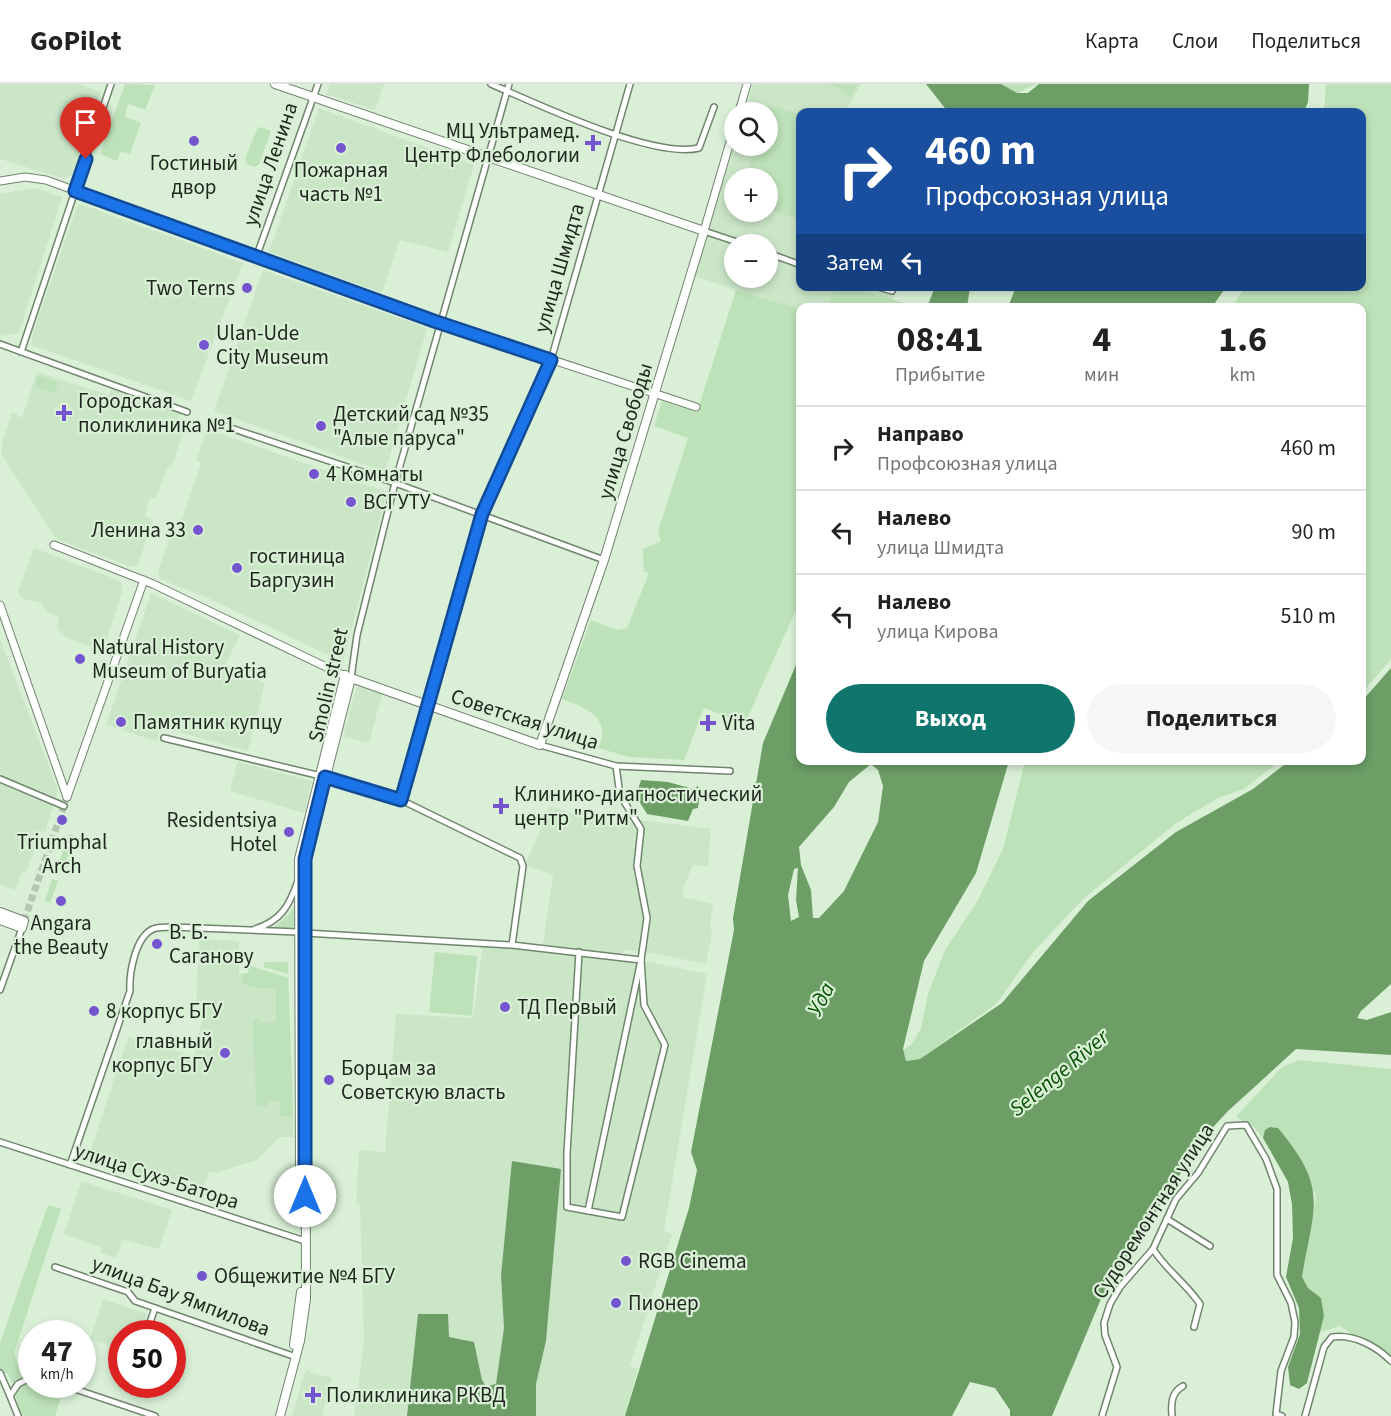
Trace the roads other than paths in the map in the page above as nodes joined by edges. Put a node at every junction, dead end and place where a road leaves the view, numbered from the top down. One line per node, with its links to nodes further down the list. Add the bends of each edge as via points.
1 (111, 84): 16 (street)
2 (274, 84): 9 (main road)
3 (318, 84): 9 (street, улица Ленина)
4 (491, 84): 8 (street)
5 (509, 84): 8 (street, Smolin street)
6 (630, 84): 12 (street, улица Шмидта)
7 (747, 84): 10 (street)
8 (507, 91): 12 (street); 14 (street, Smolin street)
9 (313, 97): 14 (main road); 20 (street, улица Ленина)
10 (742, 102)
11 (714, 107): 12 (street, via 699,148 664,150)
12 (614, 134): 17 (street, улица Шмидта)
13 (726, 156): 18 (street, улица Свободы)
14 (488, 158): 17 (main road); 23 (street, Smolin street)
15 (0, 181): 16 (street, via 34,177)
16 (75, 191): 20 (street); 25 (street)
17 (597, 195): 18 (main road); 26 (street, улица Шмидта)
18 (704, 231): 19 (street); 27 (main road, улица Свободы)
19 (724, 238)
20 (257, 255): 23 (street)
21 (778, 256): 22 (street)
22 (796, 262)
23 (440, 323): 26 (street); 31 (street, Smolin street)
24 (0, 344): 25 (street)
25 (21, 352): 29 (street)
26 (551, 360): 27 (street); 32 (street, улица Шмидта)
27 (656, 394): 28 (street); 34 (main road, улица Свободы)
28 (696, 407)
29 (187, 412)
30 (210, 421): 31 (street)
31 (395, 483): 32 (street); 37 (street, Smolin street)
32 (482, 514): 34 (street); 38 (street, улица Шмидта)
33 (54, 545): 35 (street, Советская улица)
34 (604, 560): 40 (main road, улица Свободы)
35 (144, 580): 36 (street, via 67,797); 37 (street, Советская улица)
36 (0, 605)
37 (348, 677): 38 (main road, Советская улица); 43 (main road, Smolin street)
38 (426, 705): 40 (main road, Советская улица); 45 (street, улица Шмидта)
39 (164, 738): 43 (street)
40 (540, 746): 41 (street, Советская улица)
41 (616, 766): 42 (street, Советская улица); 55 (street, via 620,795 641,830 637,866 646,918)
42 (730, 771)
43 (322, 777): 45 (street); 47 (main road, via 299,859); 52 (main road, Smolin street, via 305,859)
44 (0, 779): 46 (street)
45 (401, 800): 53 (street, via 523,861)
46 (64, 806)
47 (298, 880): 51 (street, via 282,914 272,924); 52 (main road)
48 (0, 912): 50 (main road)
49 (0, 920): 50 (main road)
50 (23, 924): 56 (street)
51 (250, 930): 52 (street); 58 (street, via 165,927 152,929 143,938 129,979 130,991)
52 (302, 933): 53 (street); 61 (main road, Smolin street)
53 (512, 945): 54 (street)
54 (579, 952): 55 (street); 59 (street, via 567,1207)
55 (641, 960): 59 (street); 59 (street, via 644,1005 665,1045 622,1217)
56 (0, 990)
57 (0, 1142): 58 (street, улица Сухэ-Батора)
58 (70, 1165): 61 (street, улица Сухэ-Батора)
59 (588, 1211)
60 (1167, 1219): 62 (street); 63 (street, Судоремонтная улица); 75 (street, Судоремонтная улица, via 1176,1199 1198,1173 1227,1126 1246,1125 1266,1159 1277,1189 1277,1275 1291,1303 1295,1322 1294,1337 1281,1371)
61 (302, 1240): 68 (main road, Smolin street, via 304,1320)
62 (1210, 1246)
63 (1153, 1249): 67 (street, via 1168,1272 1200,1304); 80 (street, Судоремонтная улица, via 1120,1287 1104,1323 1117,1367)
64 (55, 1267): 65 (street, улица Бау Ямпилова, via 128,1292 135,1301)
65 (155, 1308): 66 (street); 68 (street, улица Бау Ямпилова)
66 (151, 1320)
67 (1194, 1327)
68 (294, 1356): 78 (main road); 79 (main road, Smolin street)
69 (1391, 1361): 82 (street, via 1361,1341 1345,1335 1332,1337 1324,1347)
70 (0, 1373): 73 (street)
71 (18, 1384): 73 (street)
72 (1183, 1386): 81 (street, via 1172,1398)
73 (12, 1394): 76 (street)
74 (96, 1396): 77 (street)
75 (1278, 1415)
76 (18, 1416)
77 (155, 1416)
78 (275, 1416)
79 (280, 1416)
80 (1102, 1416)
81 (1172, 1416)
82 (1305, 1416)

